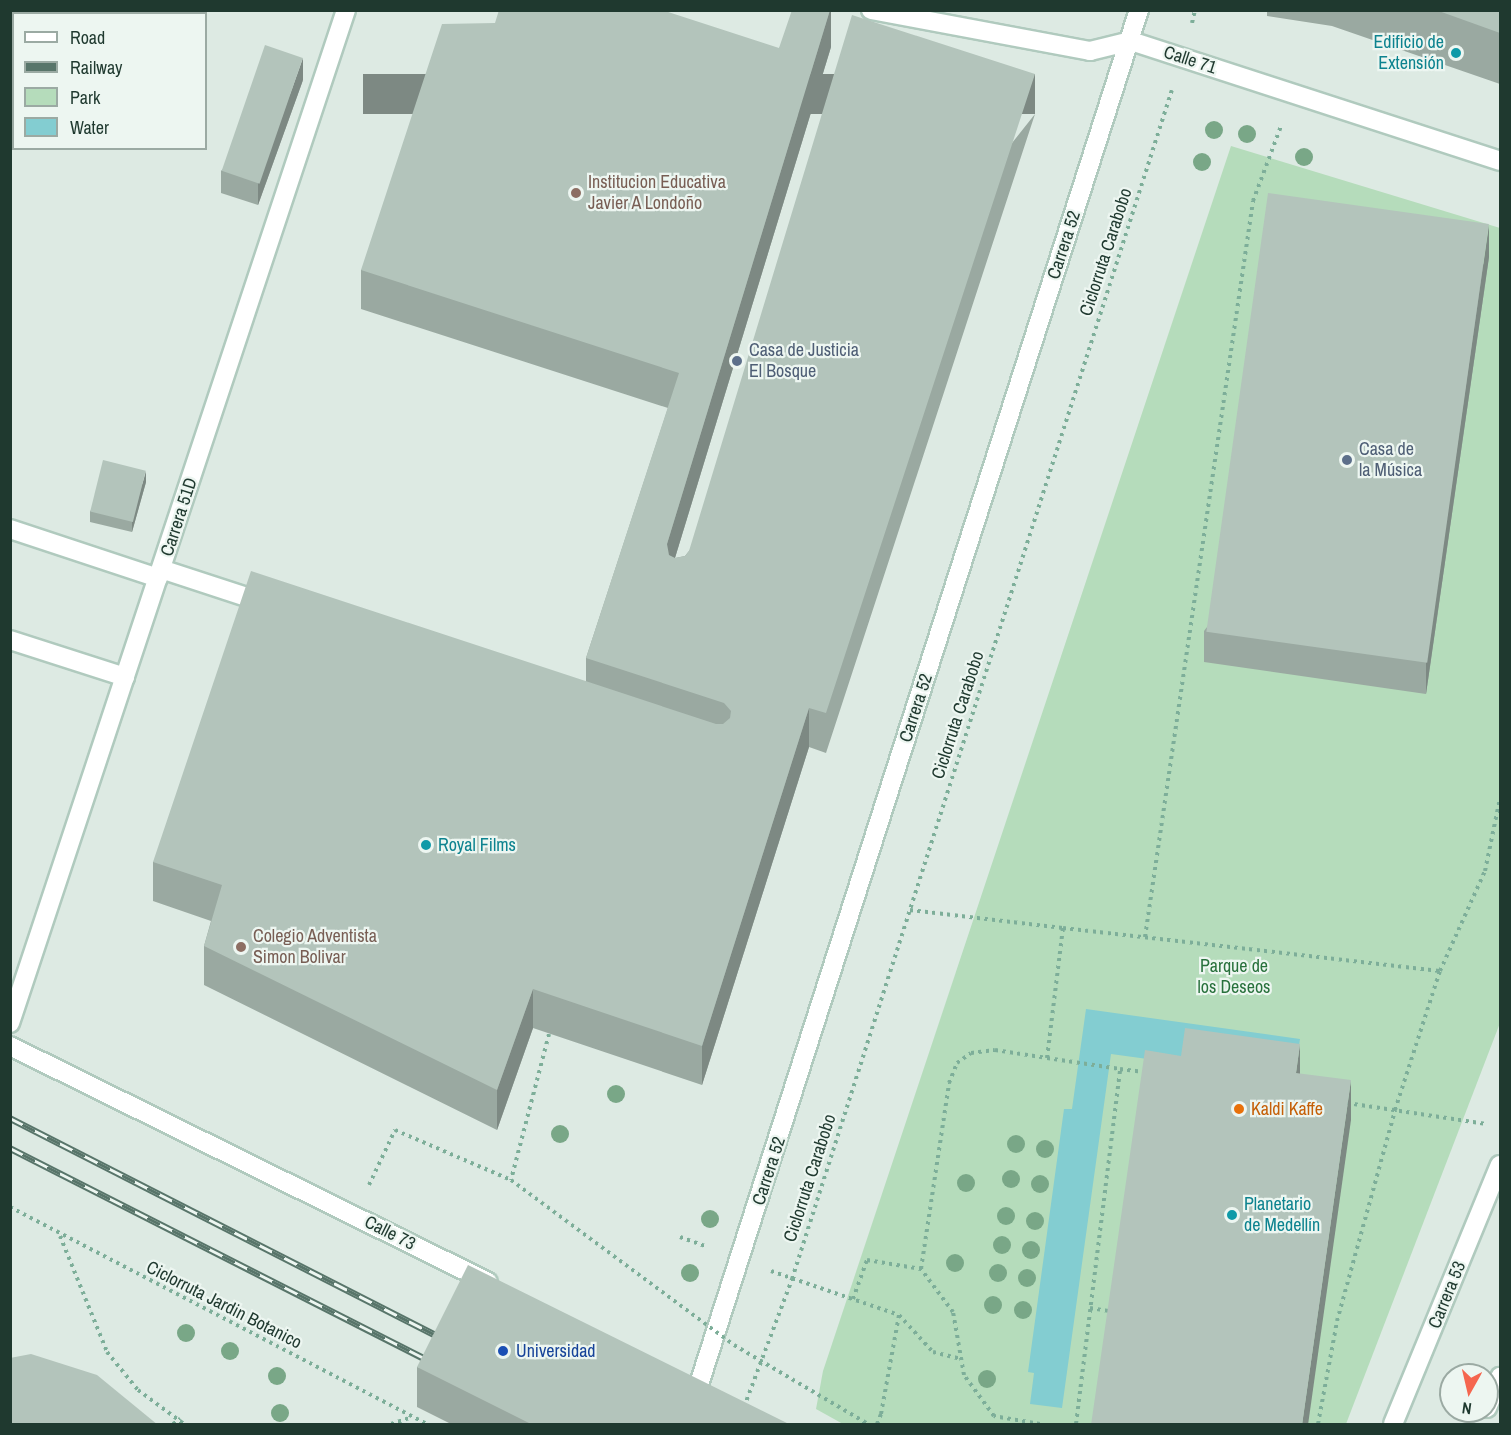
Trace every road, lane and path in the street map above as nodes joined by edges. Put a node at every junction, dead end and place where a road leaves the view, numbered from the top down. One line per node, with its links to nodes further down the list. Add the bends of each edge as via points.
1 (346, 10): 10 (street, Carrera 51D)
2 (871, 10): 5 (street, via 1090,51)
3 (1139, 10): 5 (street, Carrera 52)
4 (1195, 10): 6 (path, Ciclorruta Carabobo)
5 (1131, 40): 6 (street, Calle 71); 42 (street, Carrera 52)
6 (1182, 58): 7 (street, Calle 71); 15 (path, Ciclorruta Carabobo)
7 (1293, 94): 8 (street, Calle 71); 17 (path, via 1253,201)
8 (1500, 161)
9 (10, 529): 10 (street)
10 (160, 574): 11 (street); 13 (street, Carrera 51D)
11 (286, 610)
12 (10, 640): 13 (street)
13 (125, 677): 19 (street, Carrera 51D)
14 (1500, 798): 18 (path, via 1485,871)
15 (910, 910): 16 (path); 34 (path, Ciclorruta Carabobo)
16 (1063, 928): 17 (path); 22 (path)
17 (1145, 938): 18 (path)
18 (1440, 971): 25 (path)
19 (10, 1023)
20 (549, 1034): 29 (path, bridge)
21 (10, 1046): 31 (street, Calle 73)
22 (1047, 1058): 23 (path); 33 (path, via 995,1050 971,1053 957,1063 949,1083)
23 (1120, 1069): 24 (path); 37 (path)
24 (1148, 1073)
25 (1395, 1110): 26 (path, via 1346,1102); 27 (path); 55 (path, via 1337,1321)
26 (1345, 1114)
27 (1486, 1124)
28 (1500, 1165): 56 (street, Carrera 53)
29 (512, 1180): 31 (path, via 395,1130); 51 (path, bridge, via 734,1345)
30 (10, 1208): 32 (path, Ciclorruta Jardin Botanico)
31 (355, 1215): 35 (street, Calle 73)
32 (59, 1235): 45 (path, Ciclorruta Jardin Botanico); 46 (path, via 107,1352 138,1390)
33 (921, 1269): 36 (path, via 867,1260); 40 (path, via 953,1312)
34 (792, 1279): 36 (path); 44 (path, Ciclorruta Carabobo)
35 (507, 1291)
36 (852, 1299): 39 (path)
37 (1090, 1308): 38 (path); 54 (path)
38 (1113, 1311)
39 (899, 1315): 40 (path, via 933,1352); 52 (path)
40 (962, 1359): 53 (path, via 964,1374 994,1416)
41 (678, 1377): 42 (street)
42 (698, 1387): 43 (street, Carrera 52); 44 (street)
43 (692, 1406)
44 (742, 1412)
45 (411, 1417): 49 (path); 50 (path, Ciclorruta Jardin Botanico)
46 (180, 1419): 47 (path); 48 (path)
47 (173, 1425)
48 (184, 1425)
49 (391, 1425)
50 (427, 1425)
51 (868, 1425)
52 (877, 1425)
53 (1040, 1425)
54 (1076, 1425)
55 (1318, 1425)
56 (1393, 1425)

